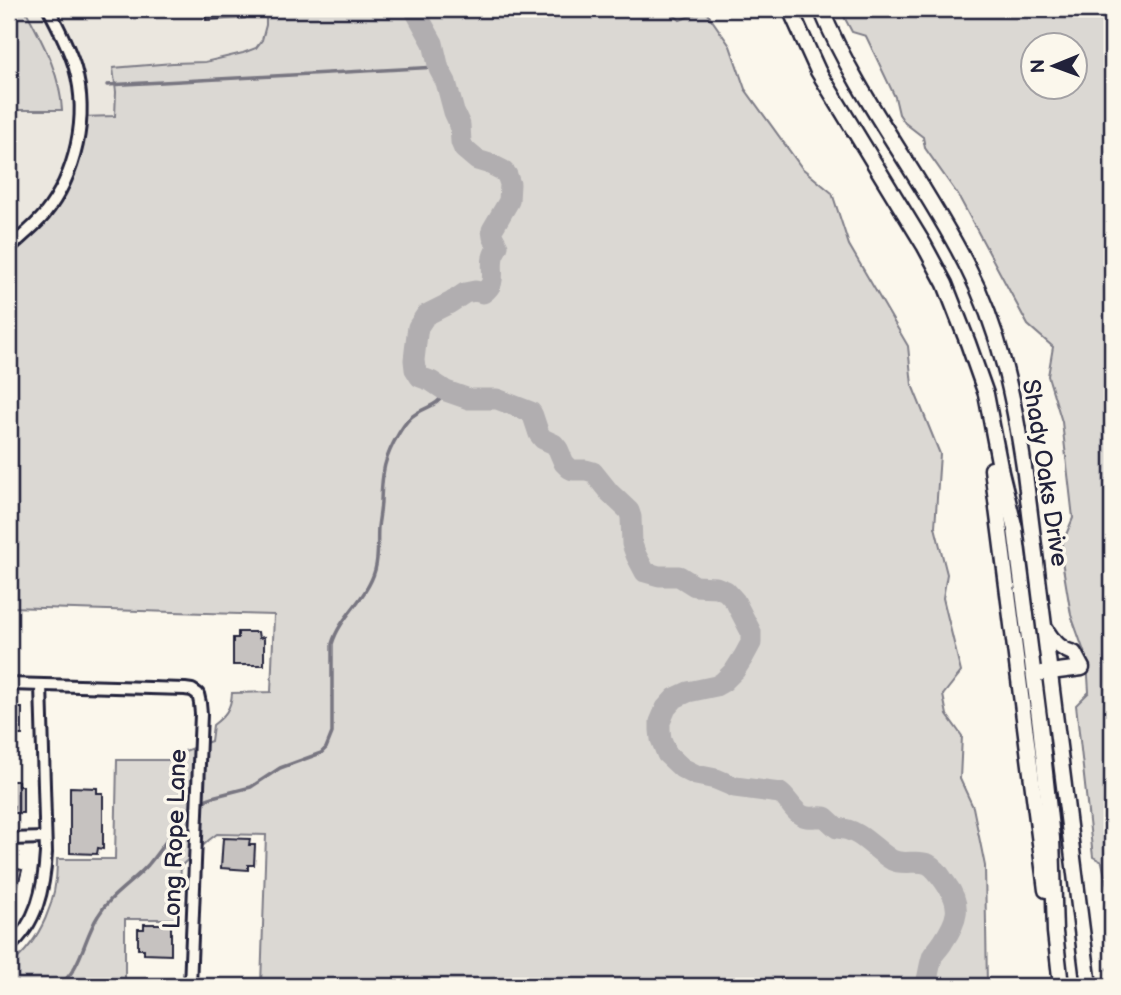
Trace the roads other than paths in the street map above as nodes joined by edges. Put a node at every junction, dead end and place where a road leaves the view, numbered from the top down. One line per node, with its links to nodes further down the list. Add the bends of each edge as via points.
1 (49, 9): 4 (street, via 78,79 78,140 55,199)
2 (790, 9): 5 (street, Shady Oaks Drive, via 818,71 945,284)
3 (821, 9): 6 (street, Shady Oaks Drive, via 854,77 956,244 1002,352 1015,410)
4 (9, 248)
5 (973, 358): 8 (street, Shady Oaks Drive, via 986,394 1015,529); 13 (street, Shady Oaks Drive, via 1047,901)
6 (1044, 626): 7 (street, Shady Oaks Drive); 7 (street, via 1054,643 1074,653 1082,668)
7 (1049, 672): 8 (street); 17 (street, Shady Oaks Drive)
8 (1033, 673): 13 (street, Shady Oaks Drive, via 1052,838)
9 (9, 684): 10 (street)
10 (41, 685): 11 (street); 15 (street, Long Rope Lane, via 185,689 198,694)
11 (45, 838): 12 (street); 14 (street, via 39,900 32,918)
12 (9, 839)
13 (1055, 932): 16 (street, Shady Oaks Drive)
14 (9, 947)
15 (190, 986)
16 (1061, 986)
17 (1089, 986)

